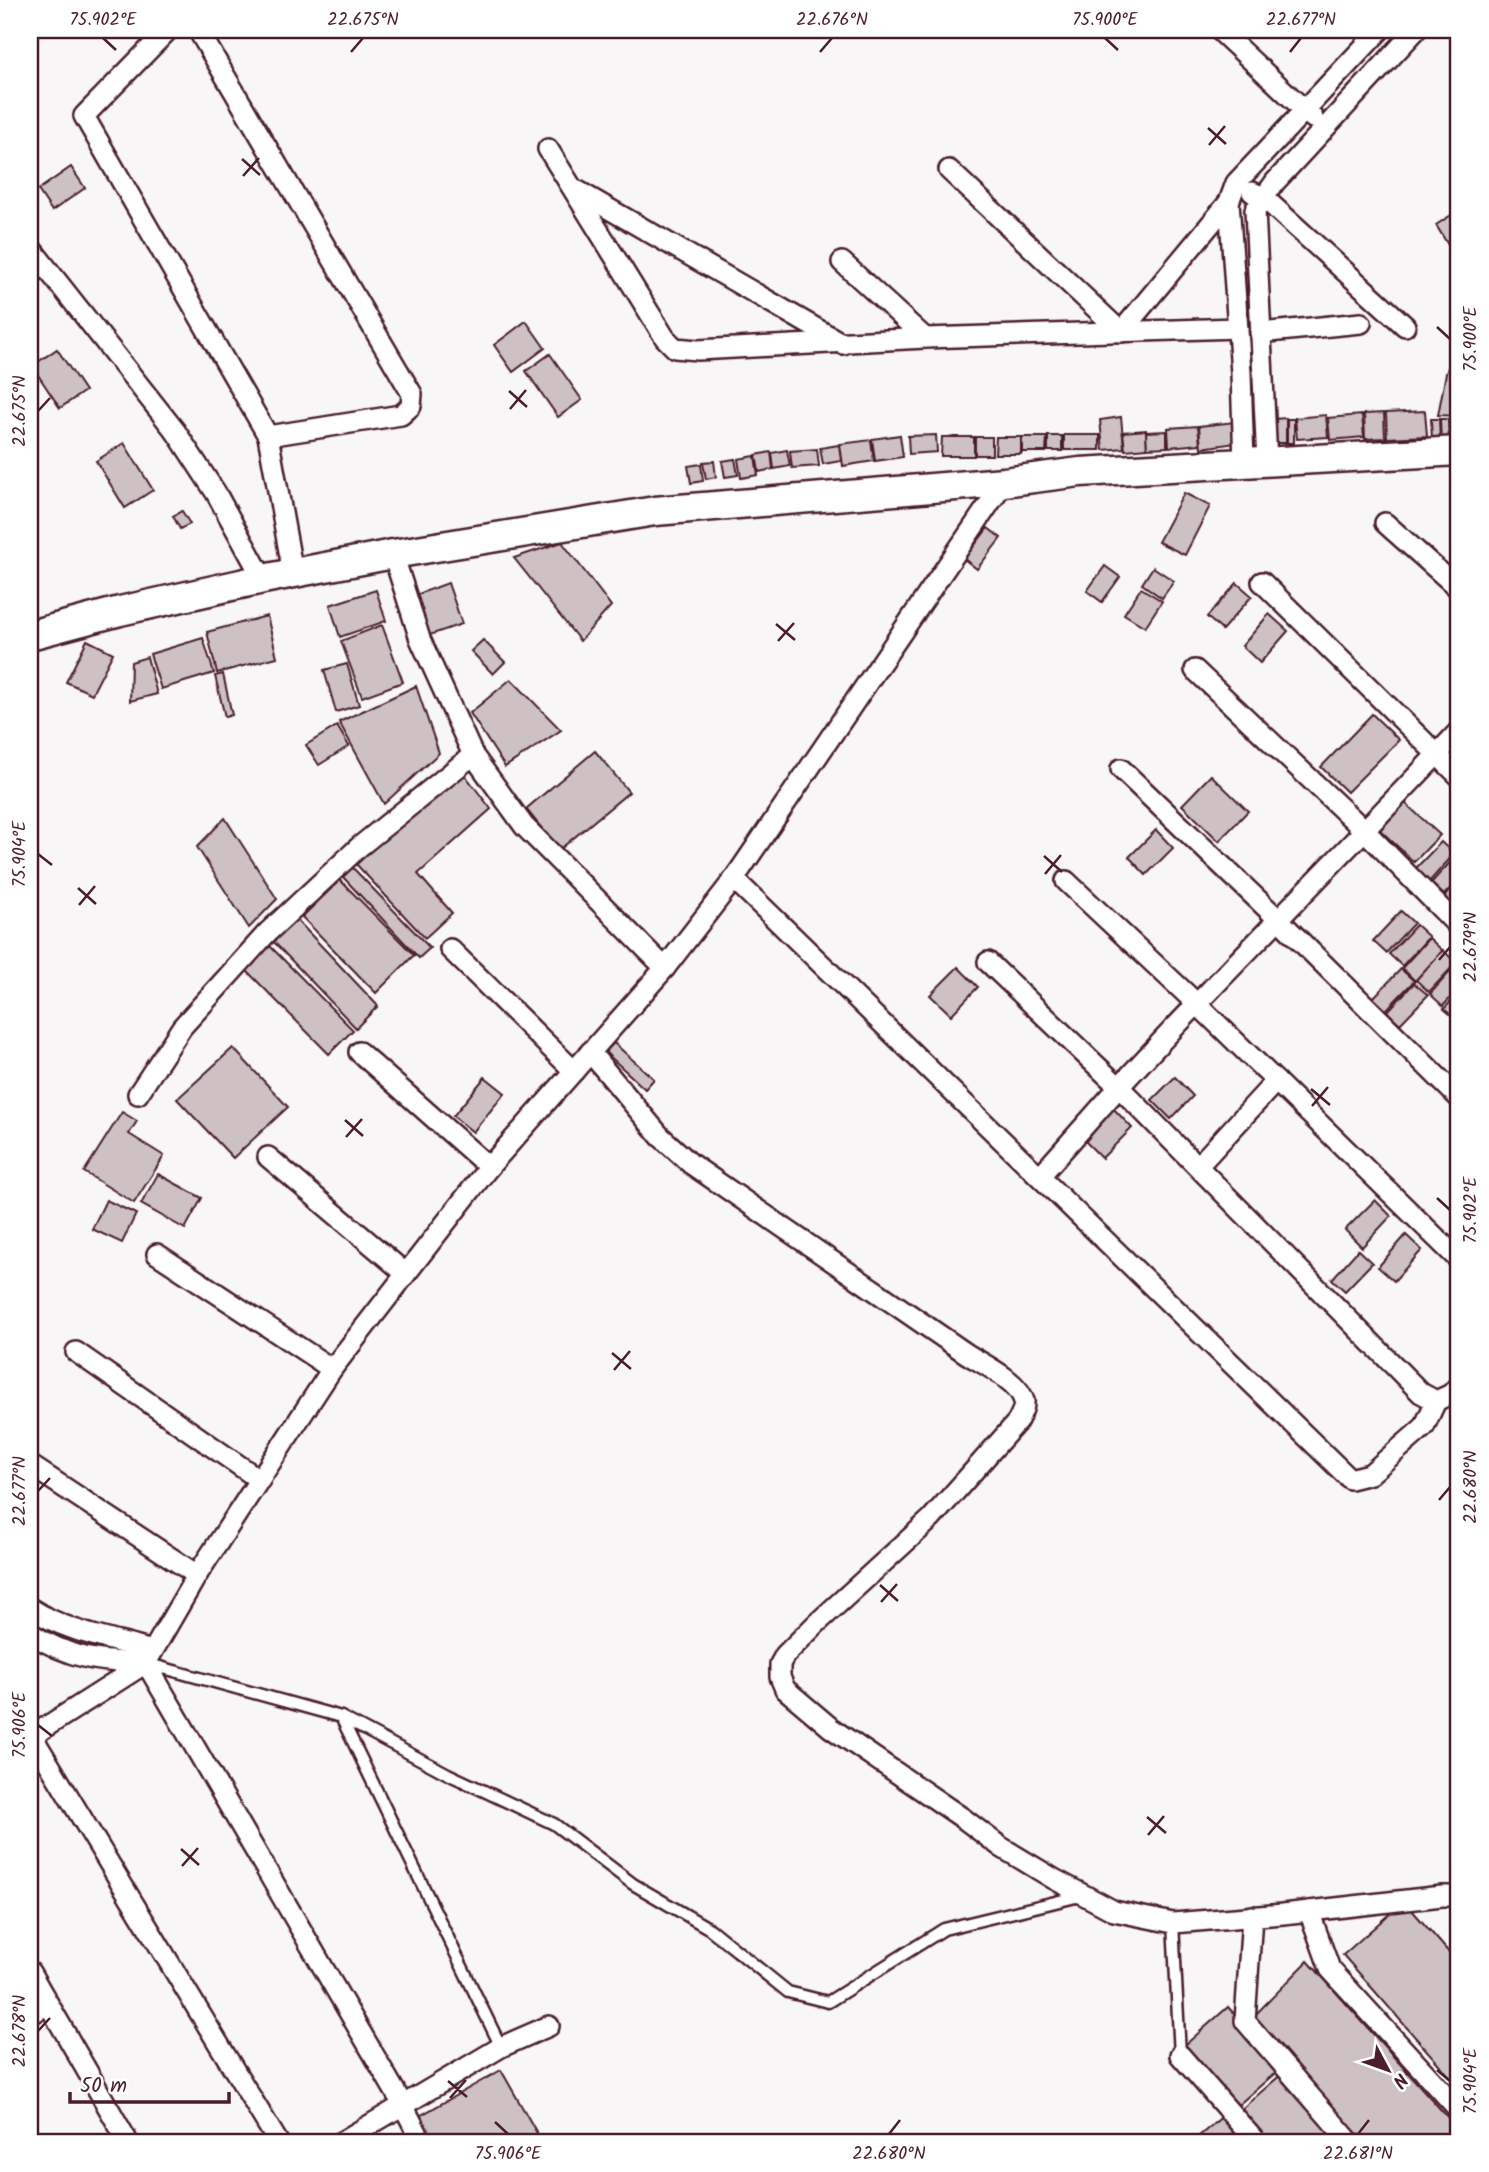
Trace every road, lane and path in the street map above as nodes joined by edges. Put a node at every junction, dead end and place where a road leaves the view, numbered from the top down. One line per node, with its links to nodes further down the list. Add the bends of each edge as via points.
1 (168, 30): 24 (street, via 84,117)
2 (198, 30): 24 (street, via 412,394 411,406 401,415)
3 (1219, 30): 6 (street)
4 (1380, 30): 6 (street)
5 (1410, 32): 7 (street)
6 (1304, 111): 7 (street); 11 (street)
7 (1325, 128): 12 (street)
8 (548, 149): 10 (street)
9 (949, 170): 20 (street)
10 (574, 188): 23 (street); 23 (street, via 675,348)
11 (1232, 193): 12 (street); 16 (street); 20 (street)
12 (1263, 197): 15 (street, via 1255,210); 18 (street)
13 (30, 247): 31 (street, via 176,432)
14 (842, 262): 22 (street)
15 (1258, 305): 16 (street); 21 (street)
16 (1237, 306): 19 (street)
17 (1361, 323): 21 (street)
18 (1405, 326)
19 (1238, 328): 20 (street); 26 (street)
20 (1121, 332): 22 (street)
21 (1260, 333): 26 (street)
22 (925, 338): 23 (street)
23 (843, 344)
24 (268, 436): 30 (street)
25 (1459, 451): 26 (main road)
26 (1255, 463): 27 (main road, via 1080,472)
27 (1004, 482): 29 (main road, via 654,511); 42 (street)
28 (1385, 523): 33 (street)
29 (393, 554): 30 (main road); 37 (street, via 420,639)
30 (293, 573): 31 (main road)
31 (263, 579): 34 (main road)
32 (1262, 582): 38 (street)
33 (1459, 589)
34 (30, 635)
35 (1195, 670): 41 (street)
36 (1459, 732): 38 (street)
37 (473, 755): 48 (street, via 524,826); 55 (street, via 359,847 267,933 182,1027)
38 (1437, 755): 40 (street); 41 (street)
39 (1121, 769): 44 (street)
40 (1459, 776)
41 (1364, 830): 44 (street); 45 (street)
42 (734, 879): 48 (street); 60 (street)
43 (1066, 881): 49 (street)
44 (1279, 920): 49 (street); 56 (street)
45 (1459, 927)
46 (450, 949): 52 (street)
47 (988, 962): 54 (street)
48 (665, 968): 51 (street)
49 (1196, 1003): 53 (street); 54 (street)
50 (359, 1052): 59 (street)
51 (590, 1052): 52 (street); 76 (street, via 660,1136 691,1164 1010,1381 1024,1401 1017,1422 931,1519 785,1656 780,1677 785,1689 831,1728 1001,1847)
52 (573, 1071): 59 (street)
53 (1276, 1081): 58 (street); 62 (street)
54 (1119, 1087): 58 (street); 60 (street)
55 (138, 1094)
56 (1459, 1098)
57 (268, 1157): 63 (street)
58 (1198, 1166): 67 (street, via 1421,1393)
59 (489, 1167): 63 (street)
60 (1040, 1176): 67 (street, via 1350,1479 1370,1474 1424,1427)
61 (157, 1254): 65 (street)
62 (1459, 1260)
63 (405, 1273): 65 (street)
64 (76, 1352): 69 (street)
65 (332, 1369): 69 (street)
66 (1459, 1385): 67 (street)
67 (1436, 1401)
68 (30, 1465): 70 (street)
69 (260, 1480): 70 (street)
70 (197, 1575): 73 (street)
71 (30, 1608): 73 (street)
72 (30, 1633): 73 (street, via 51,1647 103,1662)
73 (149, 1657): 74 (lane); 75 (street); 87 (street)
74 (341, 1717): 76 (lane, via 554,1825 633,1884 710,1929 788,1992 828,2002 944,1929); 85 (lane)
75 (31, 1736): 90 (street)
76 (1085, 1895): 80 (street, via 1114,1911)
77 (1459, 1896): 78 (street)
78 (1309, 1911): 79 (street); 88 (street, via 1330,1969)
79 (1252, 1916): 80 (street); 94 (street, via 1245,2021)
80 (1173, 1923): 86 (lane)
81 (30, 1972): 82 (street)
82 (48, 2004): 83 (street); 89 (street)
83 (30, 2015)
84 (549, 2026): 85 (street)
85 (501, 2047): 87 (street)
86 (1180, 2055): 93 (street)
87 (403, 2105): 91 (street); 92 (street)
88 (1459, 2110)
89 (128, 2142)
90 (278, 2142)
91 (341, 2142)
92 (422, 2142)
93 (1256, 2142)
94 (1350, 2142)

